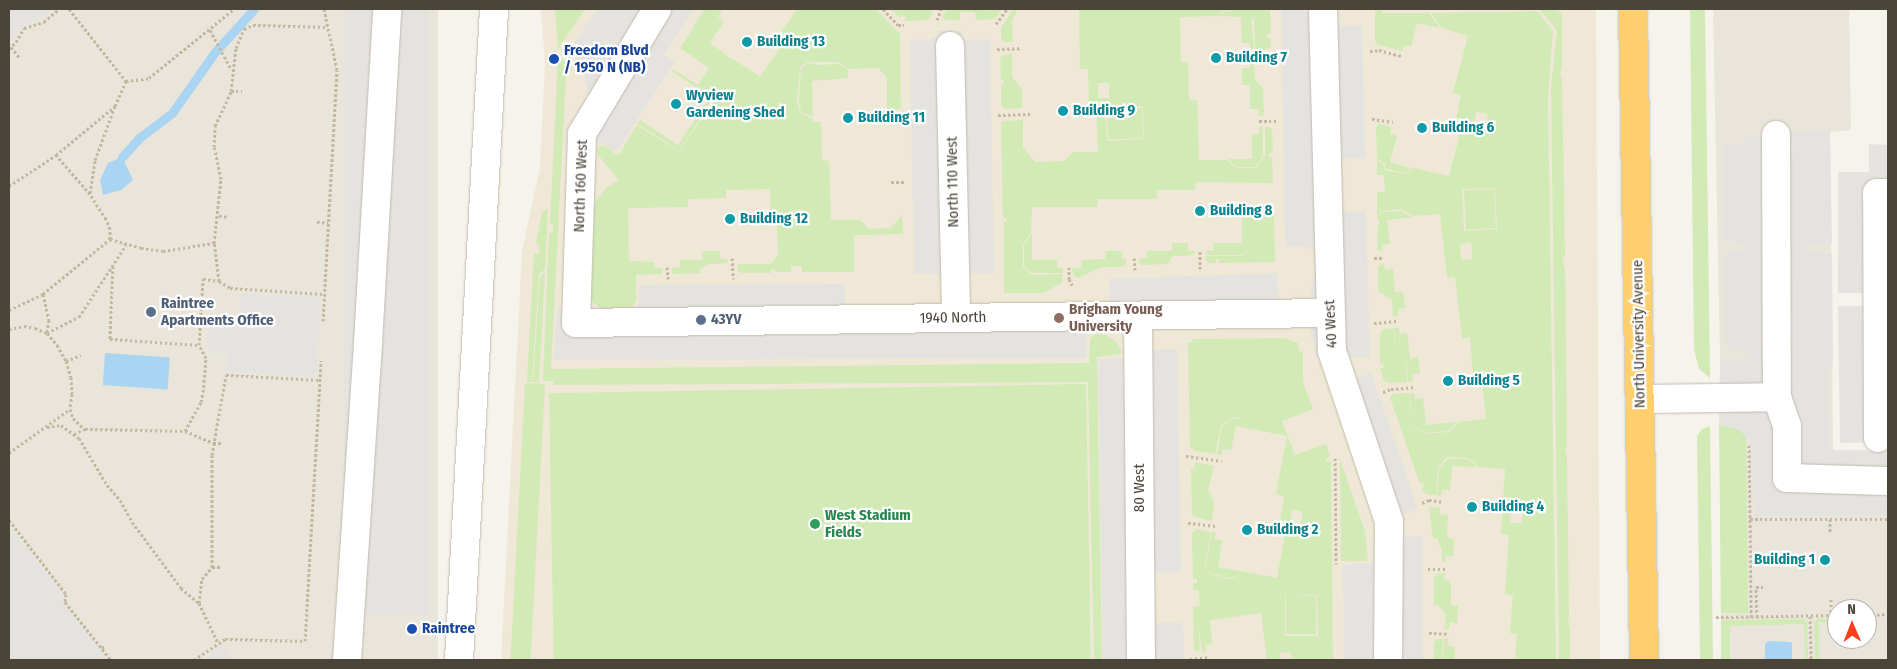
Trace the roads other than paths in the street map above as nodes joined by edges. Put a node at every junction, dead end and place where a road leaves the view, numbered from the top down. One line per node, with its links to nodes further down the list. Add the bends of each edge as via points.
1 (387, 9): 17 (street)
2 (494, 9): 18 (street)
3 (657, 9): 12 (street, North 160 West, via 582,134)
4 (1323, 9): 9 (street, 40 West)
5 (1633, 9): 14 (highway, North University Avenue)
6 (944, 35): 11 (street, North 110 West)
7 (1776, 134): 13 (street)
8 (1888, 193): 15 (street, via 1877,193)
9 (1330, 313): 10 (street, 1940 North); 20 (street, 40 West, via 1332,351 1389,521)
10 (1138, 316): 11 (street, 1940 North); 19 (street, 80 West)
11 (956, 318): 12 (street, 1940 North)
12 (576, 323)
13 (1777, 397): 14 (street); 16 (street, via 1787,426 1787,478)
14 (1640, 399): 21 (highway, North University Avenue)
15 (1878, 438)
16 (1888, 481)
17 (347, 660)
18 (459, 660)
19 (1141, 660)
20 (1388, 660)
21 (1644, 660)

